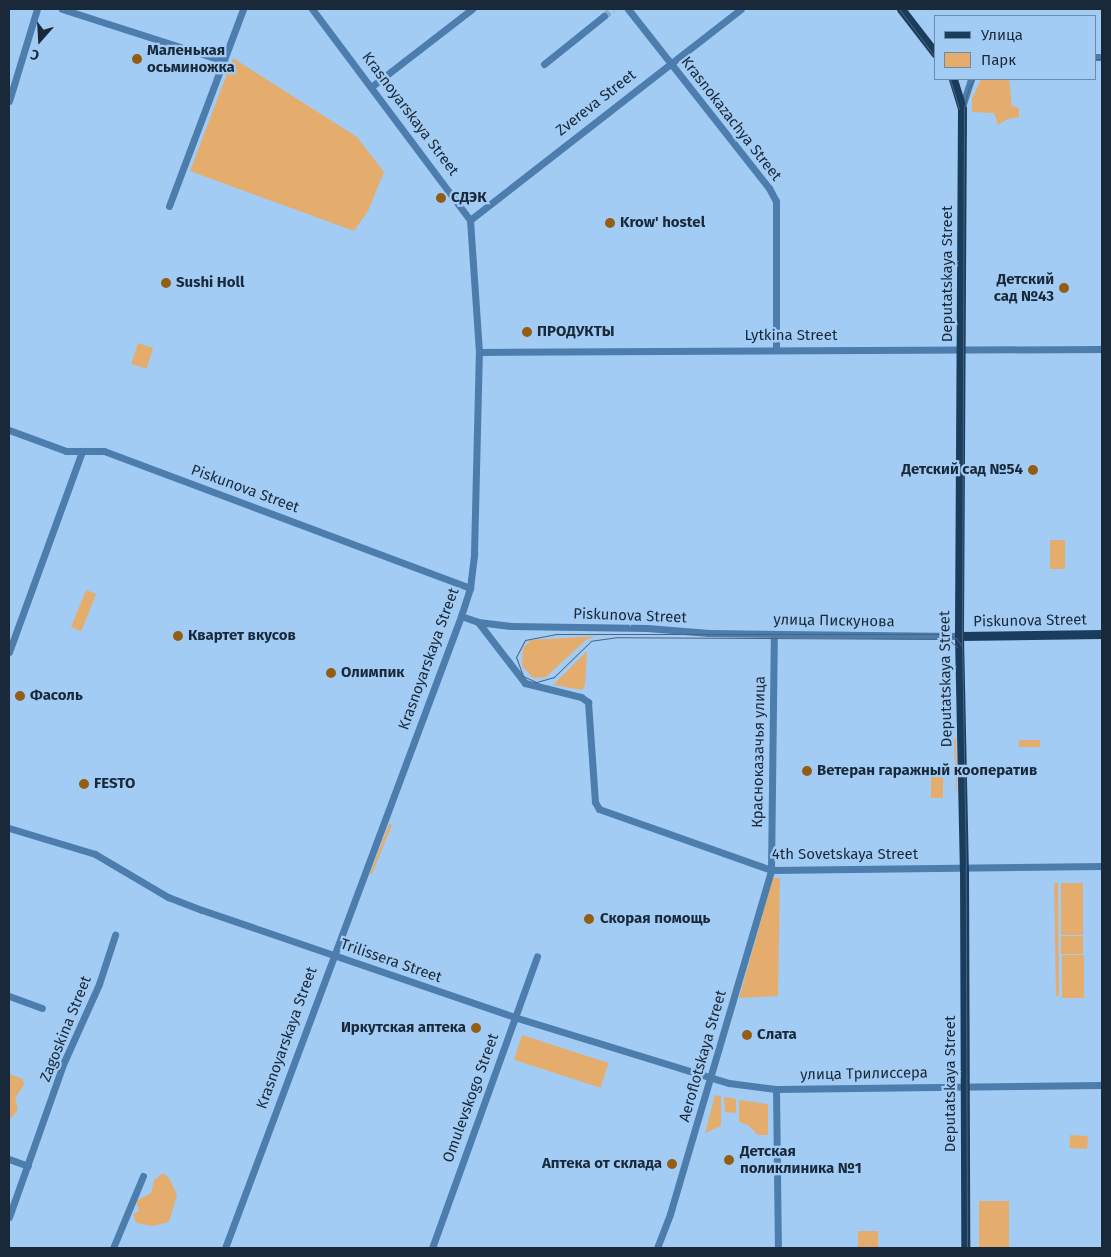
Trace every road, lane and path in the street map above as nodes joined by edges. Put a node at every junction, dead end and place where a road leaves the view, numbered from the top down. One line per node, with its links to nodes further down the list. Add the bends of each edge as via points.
1 (37, 9): 17 (street)
2 (62, 9): 11 (street)
3 (243, 9): 11 (street)
4 (312, 9): 16 (street, Krasnoyarskaya Street)
5 (472, 9): 16 (street)
6 (628, 9): 12 (street, Krasnokazachya Street)
7 (741, 9): 12 (street, Zvereva Street)
8 (900, 9): 10 (main road)
9 (604, 16): 13 (street)
10 (934, 50)
11 (224, 62): 19 (street)
12 (670, 63): 20 (street, Zvereva Street); 22 (street, Krasnokazachya Street, via 776,201)
13 (544, 64)
14 (953, 80): 18 (main road, Deputatskaya Street)
15 (971, 80): 18 (street, Deputatskaya Street)
16 (371, 87): 20 (street, Krasnoyarskaya Street)
17 (9, 101)
18 (962, 109): 23 (main road, Deputatskaya Street)
19 (169, 206)
20 (470, 220): 24 (street, Krasnoyarskaya Street)
21 (1102, 349): 23 (street, Lytkina Street)
22 (776, 350): 23 (street, Lytkina Street); 24 (street, Lytkina Street)
23 (961, 350): 32 (main road, Deputatskaya Street)
24 (479, 352): 27 (street, Krasnoyarskaya Street, via 474,554)
25 (9, 430): 26 (street, Piskunova Street, via 66,451)
26 (82, 451): 27 (street, Piskunova Street, via 104,451); 33 (street)
27 (470, 588): 28 (street, Krasnoyarskaya Street)
28 (461, 616): 29 (street); 39 (street, Krasnoyarskaya Street)
29 (478, 622): 30 (street, улица Пискунова); 37 (street, 4th Sovetskaya Street, via 525,683 581,697 588,702 595,802 599,809)
30 (774, 634): 32 (street, улица Пискунова); 37 (street, Красноказачья улица)
31 (1102, 634): 32 (main road, Piskunova Street)
32 (959, 636): 36 (main road, Deputatskaya Street)
33 (9, 652)
34 (9, 828): 39 (street, Trilissera Street, via 95,854 168,897)
35 (1102, 866): 36 (street, 4th Sovetskaya Street)
36 (964, 868): 37 (street, 4th Sovetskaya Street); 46 (main road, Deputatskaya Street)
37 (771, 870): 44 (street, Aeroflotskaya Street)
38 (114, 935): 49 (street, Zagoskina Street, via 100,984 64,1062)
39 (332, 955): 43 (street, Trilissera Street); 53 (street, Krasnoyarskaya Street)
40 (537, 956): 43 (street, Omulevskogo Street)
41 (9, 996): 42 (street)
42 (42, 1008)
43 (514, 1017): 44 (street, Trilissera Street); 54 (street, Omulevskogo Street)
44 (711, 1078): 47 (street, Trilissera Street); 55 (street, Aeroflotskaya Street)
45 (1102, 1086): 46 (street, улица Трилиссера)
46 (965, 1087): 47 (street, улица Трилиссера); 57 (main road, Deputatskaya Street)
47 (776, 1089): 56 (street)
48 (9, 1158): 49 (street)
49 (28, 1166): 51 (street, Zagoskina Street)
50 (143, 1176): 52 (street)
51 (9, 1218)
52 (114, 1248)
53 (225, 1248)
54 (432, 1248)
55 (657, 1248)
56 (778, 1248)
57 (965, 1248)

